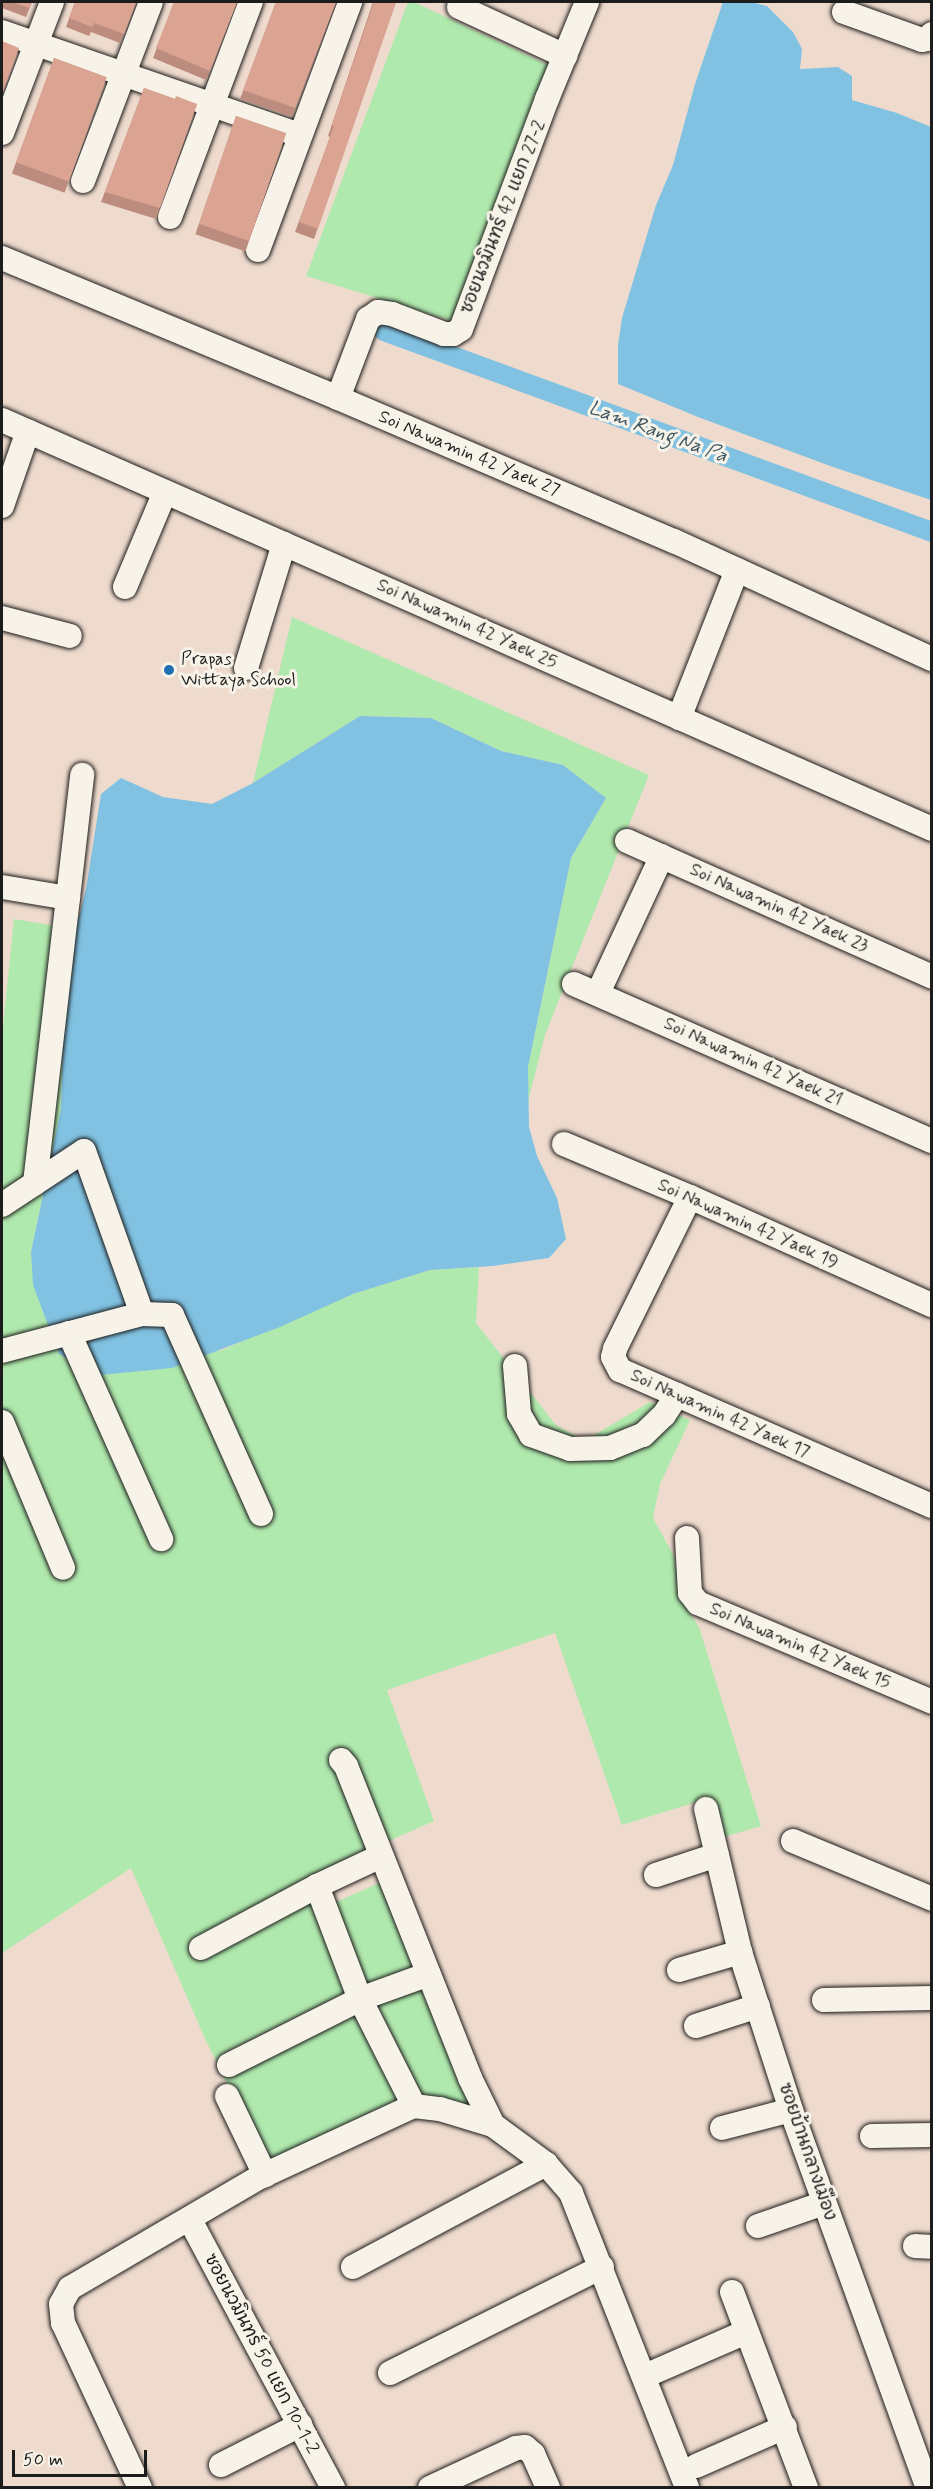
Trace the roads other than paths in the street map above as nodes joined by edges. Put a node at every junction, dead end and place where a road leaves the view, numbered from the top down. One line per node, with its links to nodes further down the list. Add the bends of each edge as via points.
1 (52, 2): 10 (street)
2 (151, 2): 12 (street)
3 (251, 2): 13 (street)
4 (350, 2): 15 (street)
5 (587, 2): 11 (street, ซอยนวมินทร์ 42 แยก 27-2)
6 (459, 7): 11 (street)
7 (844, 12): 9 (street, via 921,40)
8 (2, 32): 10 (street)
9 (932, 34)
10 (37, 44): 12 (street); 14 (street)
11 (565, 56): 20 (street, ซอยนวมินทร์ 42 แยก 27-2, via 461,328 444,334 378,312 368,319)
12 (124, 74): 13 (street); 16 (street)
13 (212, 105): 15 (street); 17 (street)
14 (2, 133)
15 (300, 135): 18 (street)
16 (82, 181)
17 (170, 217)
18 (258, 250)
19 (2, 258): 20 (street, Soi Nawamin 42 Yaek 27)
20 (338, 398): 26 (street, Soi Nawamin 42 Yaek 27)
21 (2, 420): 22 (street, Soi Nawamin 42 Yaek 25)
22 (28, 431): 23 (street, Soi Nawamin 42 Yaek 25); 24 (street)
23 (165, 492): 25 (street, Soi Nawamin 42 Yaek 25); 27 (street)
24 (2, 506)
25 (284, 544): 31 (street); 32 (street, Soi Nawamin 42 Yaek 25)
26 (736, 570): 30 (street, Soi Nawamin 42 Yaek 27); 32 (street)
27 (125, 586)
28 (2, 618): 29 (street)
29 (70, 636)
30 (932, 659)
31 (246, 668)
32 (679, 718): 34 (street, Soi Nawamin 42 Yaek 25)
33 (82, 775): 38 (street)
34 (932, 829)
35 (627, 841): 36 (street, Soi Nawamin 42 Yaek 23)
36 (662, 856): 39 (street, Soi Nawamin 42 Yaek 23); 41 (street)
37 (2, 887): 38 (street)
38 (68, 898): 44 (street)
39 (932, 977)
40 (574, 984): 41 (street, Soi Nawamin 42 Yaek 21)
41 (598, 993): 42 (street, Soi Nawamin 42 Yaek 21)
42 (932, 1141)
43 (564, 1144): 45 (street, Soi Nawamin 42 Yaek 19)
44 (35, 1183): 46 (street); 48 (street, via 84,1151)
45 (690, 1197): 47 (street, Soi Nawamin 42 Yaek 19); 52 (street, Soi Nawamin 42 Yaek 17, via 613,1357 620,1370)
46 (2, 1205)
47 (932, 1305)
48 (142, 1314): 49 (street); 55 (street, via 172,1315)
49 (69, 1333): 50 (street); 57 (street)
50 (2, 1351)
51 (515, 1366): 52 (street, via 519,1414 531,1435 570,1449 610,1448 643,1435 664,1415)
52 (677, 1395): 54 (street, Soi Nawamin 42 Yaek 17)
53 (2, 1422): 58 (street)
54 (932, 1506)
55 (261, 1514)
56 (687, 1538): 59 (street, Soi Nawamin 42 Yaek 15, via 690,1593 698,1603)
57 (161, 1539)
58 (63, 1568)
59 (932, 1702)
60 (340, 1760): 64 (street, via 346,1766)
61 (706, 1809): 63 (street, ซอยบ้านกลางเมือง)
62 (793, 1841): 67 (street)
63 (717, 1854): 65 (street); 69 (street, ซอยบ้านกลางเมือง)
64 (381, 1856): 66 (street); 71 (street)
65 (656, 1875)
66 (317, 1886): 68 (street); 73 (street)
67 (932, 1899)
68 (201, 1948)
69 (740, 1952): 70 (street); 75 (street, ซอยบ้านกลางเมือง)
70 (679, 1970)
71 (429, 1974): 73 (street); 81 (street)
72 (932, 1998): 74 (street)
73 (360, 1999): 77 (street); 79 (street)
74 (824, 2000)
75 (758, 2006): 76 (street); 80 (street, ซอยบ้านกลางเมือง)
76 (696, 2026)
77 (229, 2065)
78 (227, 2096): 86 (street)
79 (414, 2106): 81 (street, via 440,2109); 86 (street)
80 (791, 2110): 82 (street); 87 (street, ซอยบ้านกลางเมือง)
81 (493, 2125): 85 (street)
82 (722, 2128)
83 (932, 2135): 84 (street)
84 (872, 2136)
85 (546, 2164): 90 (street); 91 (street, via 571,2193)
86 (265, 2175): 88 (street)
87 (824, 2203): 89 (street); 105 (street, ซอยบ้านกลางเมือง)
88 (190, 2220): 96 (street, ซอยนวมินทร์ 50 แยก 10-1-2); 100 (street, via 70,2288 61,2304 63,2323)
89 (758, 2226)
90 (354, 2267)
91 (602, 2267): 95 (street); 99 (street)
92 (732, 2292): 93 (street)
93 (746, 2332): 94 (street); 97 (street)
94 (654, 2372)
95 (390, 2373)
96 (300, 2426): 98 (street); 101 (street, ซอยนวมินทร์ 50 แยก 10-1-2)
97 (785, 2427): 99 (street); 104 (street)
98 (221, 2465)
99 (692, 2477)
100 (140, 2487)
101 (333, 2487)
102 (430, 2487): 103 (street, via 525,2447 533,2454)
103 (548, 2487)
104 (806, 2487)
105 (928, 2487)

